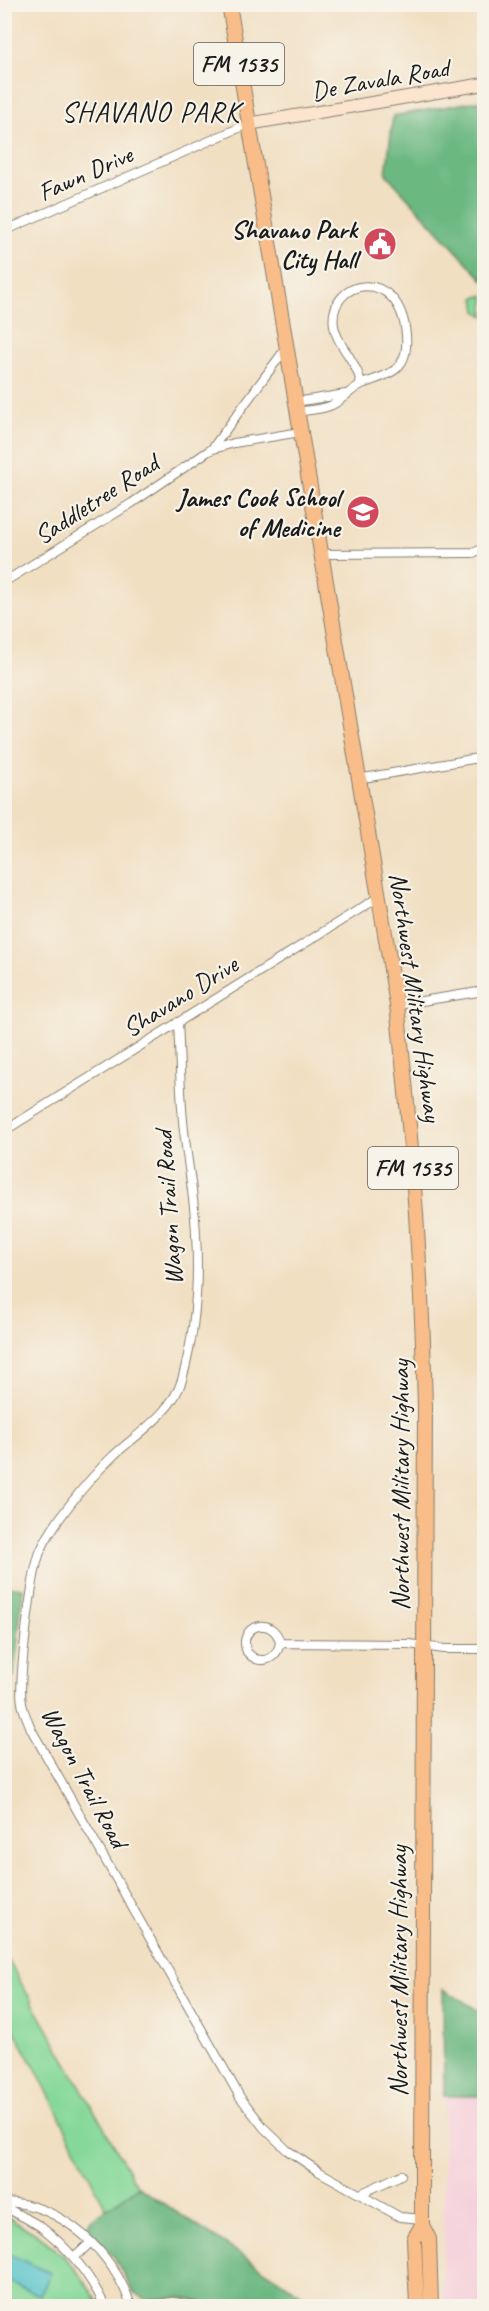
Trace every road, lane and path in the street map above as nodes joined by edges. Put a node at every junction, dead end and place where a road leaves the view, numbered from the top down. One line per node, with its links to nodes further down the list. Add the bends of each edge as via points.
1 (229, 4): 3 (main road, Northwest Military Highway / FM 1535)
2 (484, 84): 3 (main road, De Zavala Road)
3 (248, 124): 4 (street, Fawn Drive); 5 (main road, Northwest Military Highway / FM 1535)
4 (4, 231)
5 (286, 348): 7 (main road, Northwest Military Highway / FM 1535); 9 (street, Saddletree Road)
6 (362, 384): 6 (street, via 397,368 406,348 405,325 396,302 386,291 373,286 360,287 345,295 334,319 336,332); 7 (street, via 332,405)
7 (296, 407): 8 (main road, Northwest Military Highway / FM 1535)
8 (300, 432): 9 (street, Saddletree Road, via 234,442); 11 (main road, Northwest Military Highway / FM 1535)
9 (210, 450): 12 (street, Saddletree Road)
10 (484, 548): 11 (street, via 473,553)
11 (322, 554): 14 (main road, Northwest Military Highway / FM 1535)
12 (4, 582)
13 (484, 757): 14 (street)
14 (358, 779): 15 (main road, Northwest Military Highway / FM 1535)
15 (379, 897): 17 (main road, Northwest Military Highway / FM 1535); 18 (street, Shavano Drive)
16 (484, 991): 17 (street)
17 (397, 1005): 21 (main road, Northwest Military Highway / FM 1535, via 410,1126 422,1309)
18 (178, 1022): 19 (street, Shavano Drive); 24 (street, Wagon Trail Road, via 183,1129 196,1234 194,1326 173,1399 91,1480 49,1534 40,1552 34,1571 22,1702 31,1729 240,2097 287,2150)
19 (4, 1131)
20 (280, 1643): 20 (street, via 276,1633 266,1626 255,1627 245,1640 247,1652 258,1661 273,1657); 21 (street)
21 (424, 1646): 22 (street); 26 (main road, Northwest Military Highway / FM 1535)
22 (484, 1649)
23 (401, 2175): 24 (street)
24 (360, 2194): 26 (street, Wagon Trail Road, via 400,2217)
25 (4, 2204): 27 (street, via 14,2202 48,2214); 28 (street, via 41,2228)
26 (422, 2222): 33 (main road, Northwest Military Highway / FM 1535, via 414,2239); 34 (main road, Northwest Military Highway / FM 1535, via 429,2239)
27 (91, 2242): 28 (street); 30 (street, via 121,2281)
28 (74, 2258): 29 (street, via 88,2274)
29 (105, 2307)
30 (130, 2307)
31 (140, 2307): 32 (street, via 173,2302)
32 (198, 2307)
33 (417, 2307)
34 (431, 2307)

